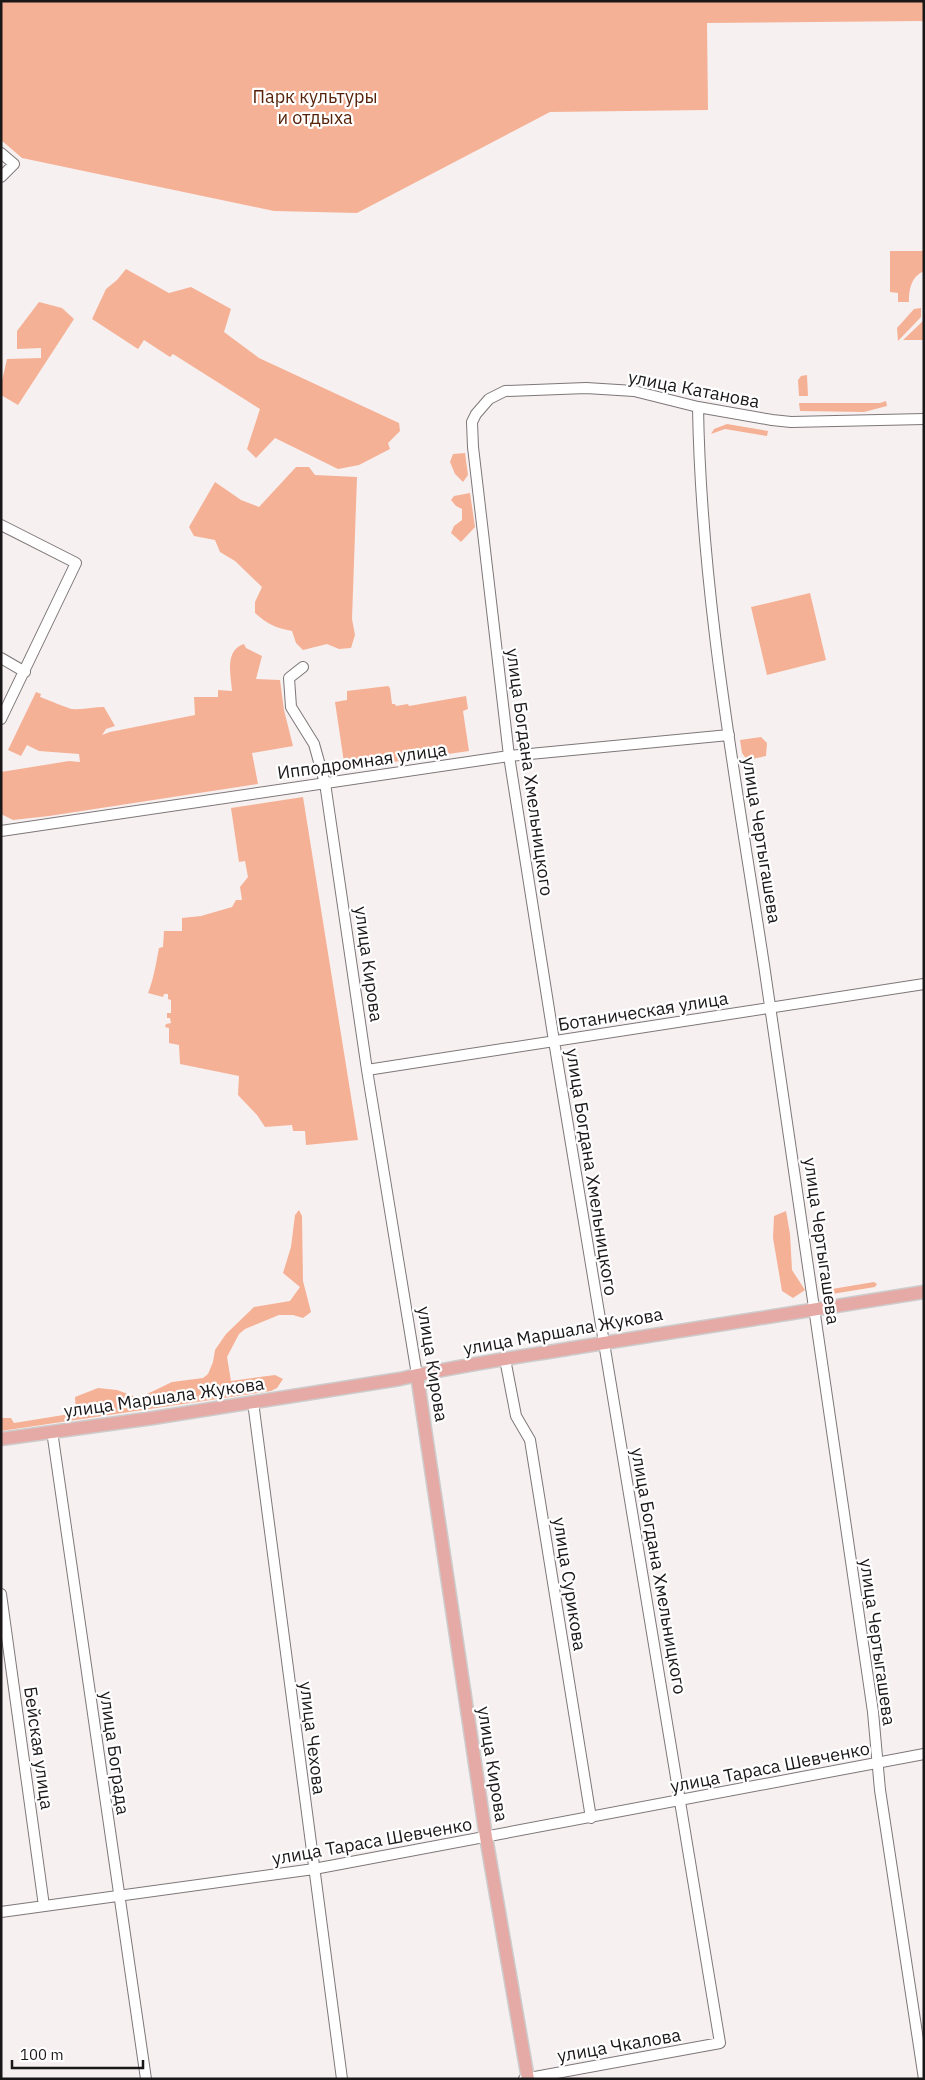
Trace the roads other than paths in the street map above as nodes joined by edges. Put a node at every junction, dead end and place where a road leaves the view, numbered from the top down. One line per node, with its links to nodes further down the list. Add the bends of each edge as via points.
1 (1, 152): 2 (street, via 14,164)
2 (1, 177)
3 (698, 407): 4 (street, улица Катанова, via 791,422); 5 (street, улица Катанова, via 634,391 586,388 505,391 489,399); 11 (street, улица Чертыгашева, via 705,538)
4 (924, 419)
5 (472, 422): 12 (street, улица Богдана Хмельницкого)
6 (1, 525): 9 (street, via 76,563)
7 (1, 658): 9 (street)
8 (304, 667): 13 (street, улица Кирова, via 288,678 291,707 314,744)
9 (26, 672): 10 (street)
10 (1, 720)
11 (729, 735): 12 (street, Ипподромная улица); 16 (street, улица Чертыгашева)
12 (509, 756): 13 (street, Ипподромная улица); 17 (street, улица Богдана Хмельницкого)
13 (325, 783): 14 (street, Ипподромная улица); 18 (street, улица Кирова)
14 (4, 828)
15 (924, 984): 16 (street, Ботаническая улица)
16 (770, 1008): 17 (street, Ботаническая улица); 20 (street, улица Чертыгашева)
17 (554, 1041): 18 (street, Ботаническая улица); 21 (street, улица Богдана Хмельницкого)
18 (367, 1070): 23 (street, улица Кирова)
19 (924, 1292): 20 (main road, улица Маршала Жукова)
20 (816, 1310): 21 (main road, улица Маршала Жукова); 29 (street, улица Чертыгашева, via 873,1712)
21 (604, 1343): 22 (main road, улица Маршала Жукова); 30 (street, улица Богдана Хмельницкого)
22 (505, 1359): 23 (main road, улица Маршала Жукова); 31 (street, улица Сурикова, via 516,1416 530,1440)
23 (417, 1375): 24 (main road, улица Маршала Жукова); 32 (main road, улица Кирова)
24 (254, 1402): 25 (main road, улица Маршала Жукова); 33 (street, улица Чехова)
25 (52, 1431): 26 (main road, улица Маршала Жукова); 34 (street, улица Бограда)
26 (1, 1439)
27 (1, 1594): 35 (street, Бейская улица)
28 (924, 1754): 29 (street, улица Тараса Шевченко)
29 (877, 1764): 30 (street, улица Тараса Шевченко); 41 (street, улица Чертыгашева)
30 (681, 1801): 31 (street, улица Тараса Шевченко); 37 (street, улица Богдана Хмельницкого)
31 (591, 1818): 32 (street, улица Тараса Шевченко)
32 (486, 1837): 33 (street, улица Тараса Шевченко); 40 (main road, улица Кирова)
33 (314, 1869): 34 (street, улица Тараса Шевченко); 39 (street, улица Чехова)
34 (119, 1896): 35 (street, улица Тараса Шевченко); 38 (street, улица Бограда)
35 (44, 1906): 36 (street, улица Тараса Шевченко)
36 (1, 1912)
37 (720, 2043): 40 (street, улица Чкалова)
38 (146, 2079)
39 (342, 2079)
40 (526, 2079)
41 (924, 2079)

